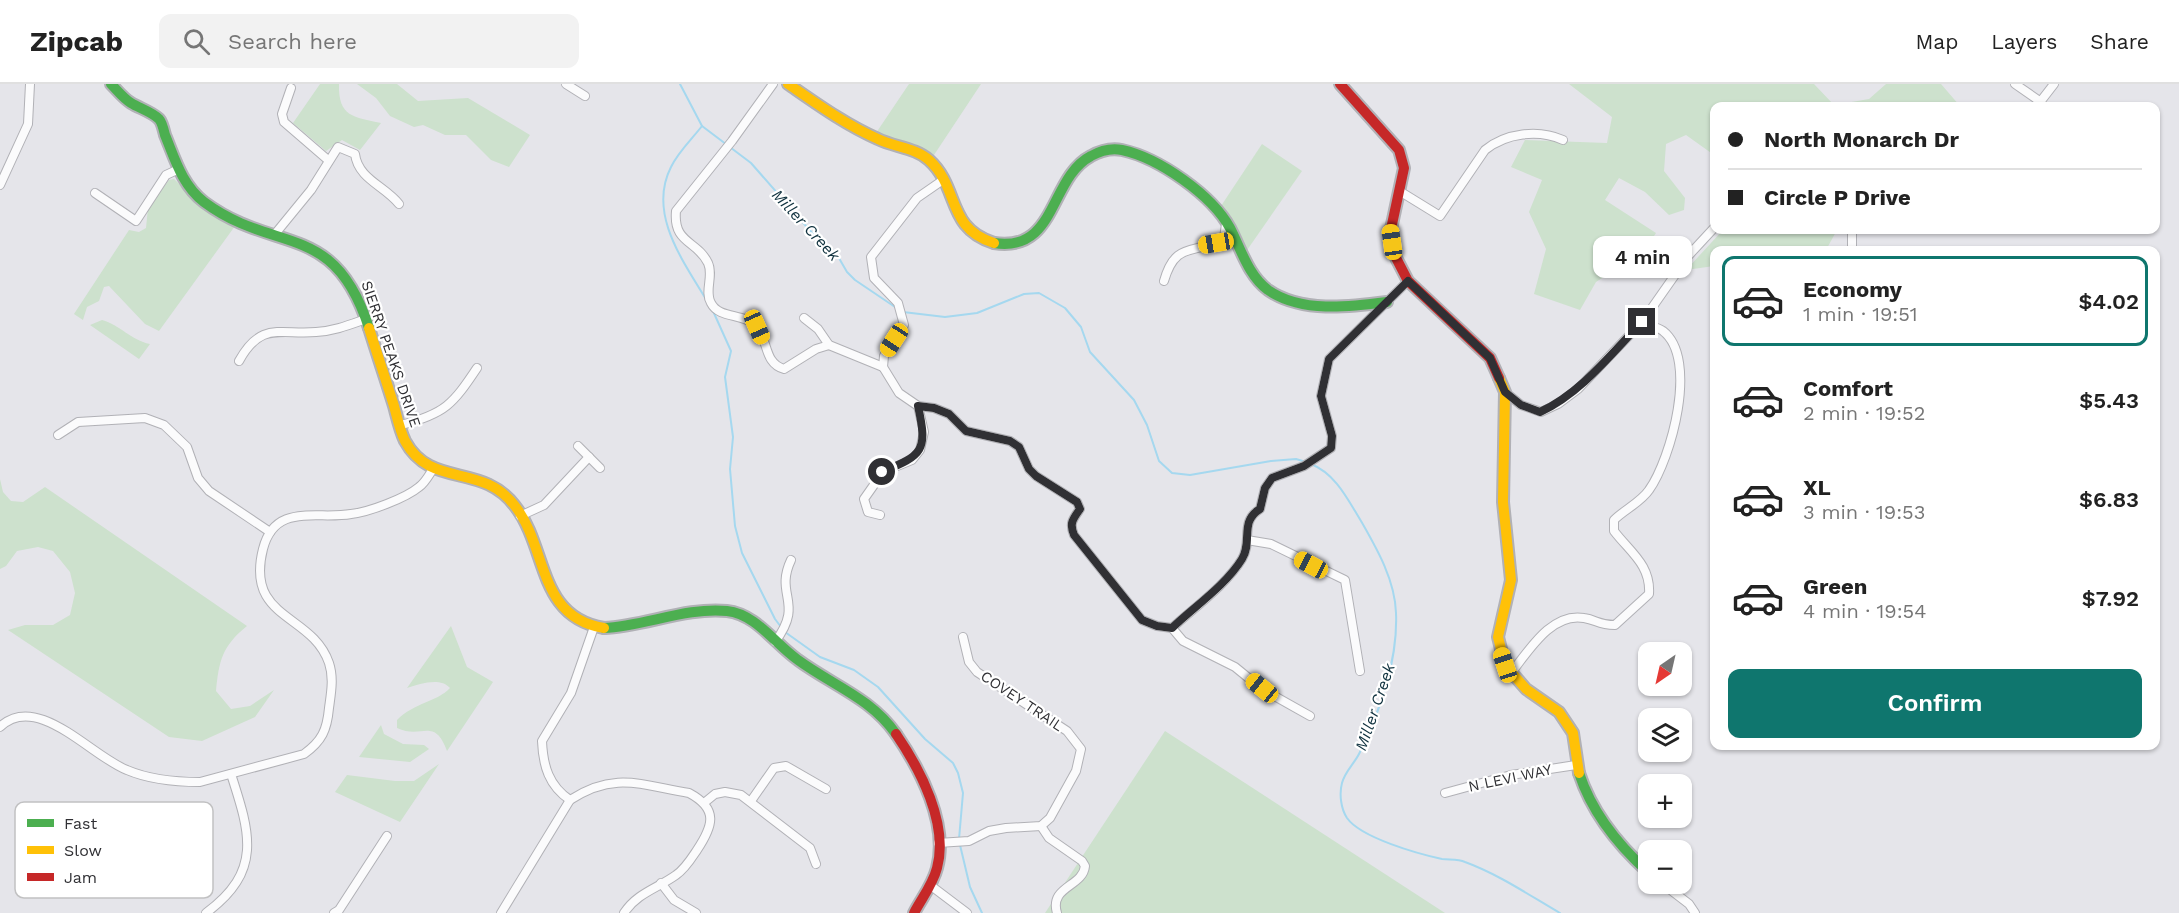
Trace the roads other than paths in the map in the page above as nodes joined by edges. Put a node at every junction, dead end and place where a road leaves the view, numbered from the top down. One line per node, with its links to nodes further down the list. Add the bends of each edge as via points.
1 (30, 84): 17 (street, via 28,124)
2 (111, 84): 15 (street, SIERRY PEAKS DRIVE, via 129,102 159,118)
3 (566, 84): 10 (street)
4 (773, 84): 30 (street, via 676,211 674,223 711,270 711,305 757,327 776,367 784,369)
5 (789, 84): 16 (street, via 860,130 927,158)
6 (1340, 84): 18 (street, via 1399,150 1404,168)
7 (2015, 84): 11 (street)
8 (2054, 84): 12 (street)
9 (291, 88): 14 (street, via 282,114 284,122)
10 (585, 96)
11 (2037, 102)
12 (2040, 102)
13 (1563, 140): 18 (street, via 1532,134 1492,144 1440,216)
14 (328, 160): 20 (street, via 338,147 347,148 355,154 361,172); 23 (street, via 311,190)
15 (178, 169): 19 (street, via 166,175 136,221); 23 (street, SIERRY PEAKS DRIVE, via 188,186 216,211)
16 (944, 180): 21 (street, via 959,221 976,236 995,243 1018,242 1040,232 1076,164 1097,152 1120,150 1156,165 1202,194); 32 (street, via 917,198 871,257 874,278 898,303 904,325 884,356)
17 (0, 185)
18 (1401, 192): 25 (street, via 1391,229 1394,254)
19 (95, 193)
20 (399, 204)
21 (1226, 224): 24 (street, via 1224,238 1176,256); 26 (street, via 1256,279 1272,293 1297,303 1339,306)
22 (1710, 232): 29 (street, via 1689,255)
23 (274, 234): 28 (street, SIERRY PEAKS DRIVE, via 305,243 336,265 357,294)
24 (1164, 281)
25 (1408, 281): 26 (street); 34 (street, via 1490,358)
26 (1387, 302): 45 (street, via 1329,359 1321,396 1332,436 1331,448 1304,466 1272,478 1260,509 1251,514 1246,525)
27 (804, 318): 30 (street)
28 (366, 319): 31 (street, via 340,329 268,333 251,341); 36 (street, SIERRY PEAKS DRIVE)
29 (1642, 322): 34 (street, via 1578,389 1558,404 1540,412 1521,405); 52 (street, via 1663,331 1675,347 1681,386 1680,408 1656,479 1647,494 1614,520 1614,531 1639,558 1650,580 1649,594 1615,625 1599,625 1584,618 1549,628)
30 (829, 345): 32 (street)
31 (238, 361)
32 (883, 367): 35 (street, via 899,393)
33 (477, 368): 36 (street, via 454,402 426,418)
34 (1505, 392): 52 (street, via 1503,502 1511,580 1498,637)
35 (918, 406): 42 (street, via 924,432 920,450 912,460 882,472 864,499 868,512); 48 (street, via 949,414 966,431 1010,441 1019,447 1036,476 1077,502 1080,509 1071,527 1074,535 1142,620)
36 (401, 425): 41 (street, SIERRY PEAKS DRIVE, via 414,454)
37 (58, 435): 44 (street, via 78,422 145,418 164,425 187,447 198,478 209,491)
38 (578, 446): 39 (street)
39 (589, 457): 40 (street); 43 (street, via 543,505)
40 (600, 468)
41 (433, 469): 43 (street, SIERRY PEAKS DRIVE, via 490,484 504,493); 44 (street, via 421,487 405,496 354,514 290,517)
42 (880, 515)
43 (520, 516): 47 (street, SIERRY PEAKS DRIVE, via 556,600 568,613)
44 (270, 532): 56 (street, via 263,549 260,581 272,607 312,636 329,662 332,677 327,730 304,754)
45 (1247, 540): 48 (street, via 1244,556 1235,569); 51 (street, via 1271,544 1345,580)
46 (791, 560): 50 (street, via 784,576 790,616)
47 (594, 627): 50 (street, via 611,628 712,610 744,616); 59 (street, via 571,693 542,741 547,775)
48 (1172, 628): 53 (street, via 1183,641 1235,667)
49 (963, 637): 62 (street, COVEY TRAIL, via 969,662 977,672 1067,731 1080,749 1076,771 1050,818)
50 (776, 642): 64 (street, via 797,660 860,697 892,728 932,800)
51 (1360, 671)
52 (1511, 674): 55 (street, via 1559,712 1572,734)
53 (1310, 716)
54 (0, 727): 56 (street, via 18,717 51,721 109,763 182,782)
55 (1576, 765): 58 (street, N LEVI WAY, via 1510,775); 65 (street, via 1587,798 1604,825)
56 (231, 774): 70 (street, via 247,823 248,848 234,888)
57 (826, 789): 60 (street, via 786,766 774,768)
58 (1445, 793)
59 (570, 801): 61 (street, via 586,790 616,781 690,793); 72 (street)
60 (751, 801): 61 (street, via 725,792); 66 (street, via 810,848)
61 (704, 803): 67 (street, via 711,816 710,831 685,867)
62 (1041, 826): 64 (street, via 1006,828 988,831 969,841); 77 (street, via 1049,838 1085,866 1079,879 1056,899)
63 (387, 836): 71 (street)
64 (938, 843): 68 (street, via 939,862)
65 (1638, 863)
66 (816, 864)
67 (661, 883): 73 (street, via 642,893); 74 (street, via 674,900)
68 (930, 885): 75 (street); 76 (street)
69 (1676, 894): 78 (street)
70 (206, 913)
71 (334, 913)
72 (501, 913)
73 (624, 913)
74 (696, 913)
75 (914, 913)
76 (967, 913)
77 (1057, 913)
78 (1695, 913)

